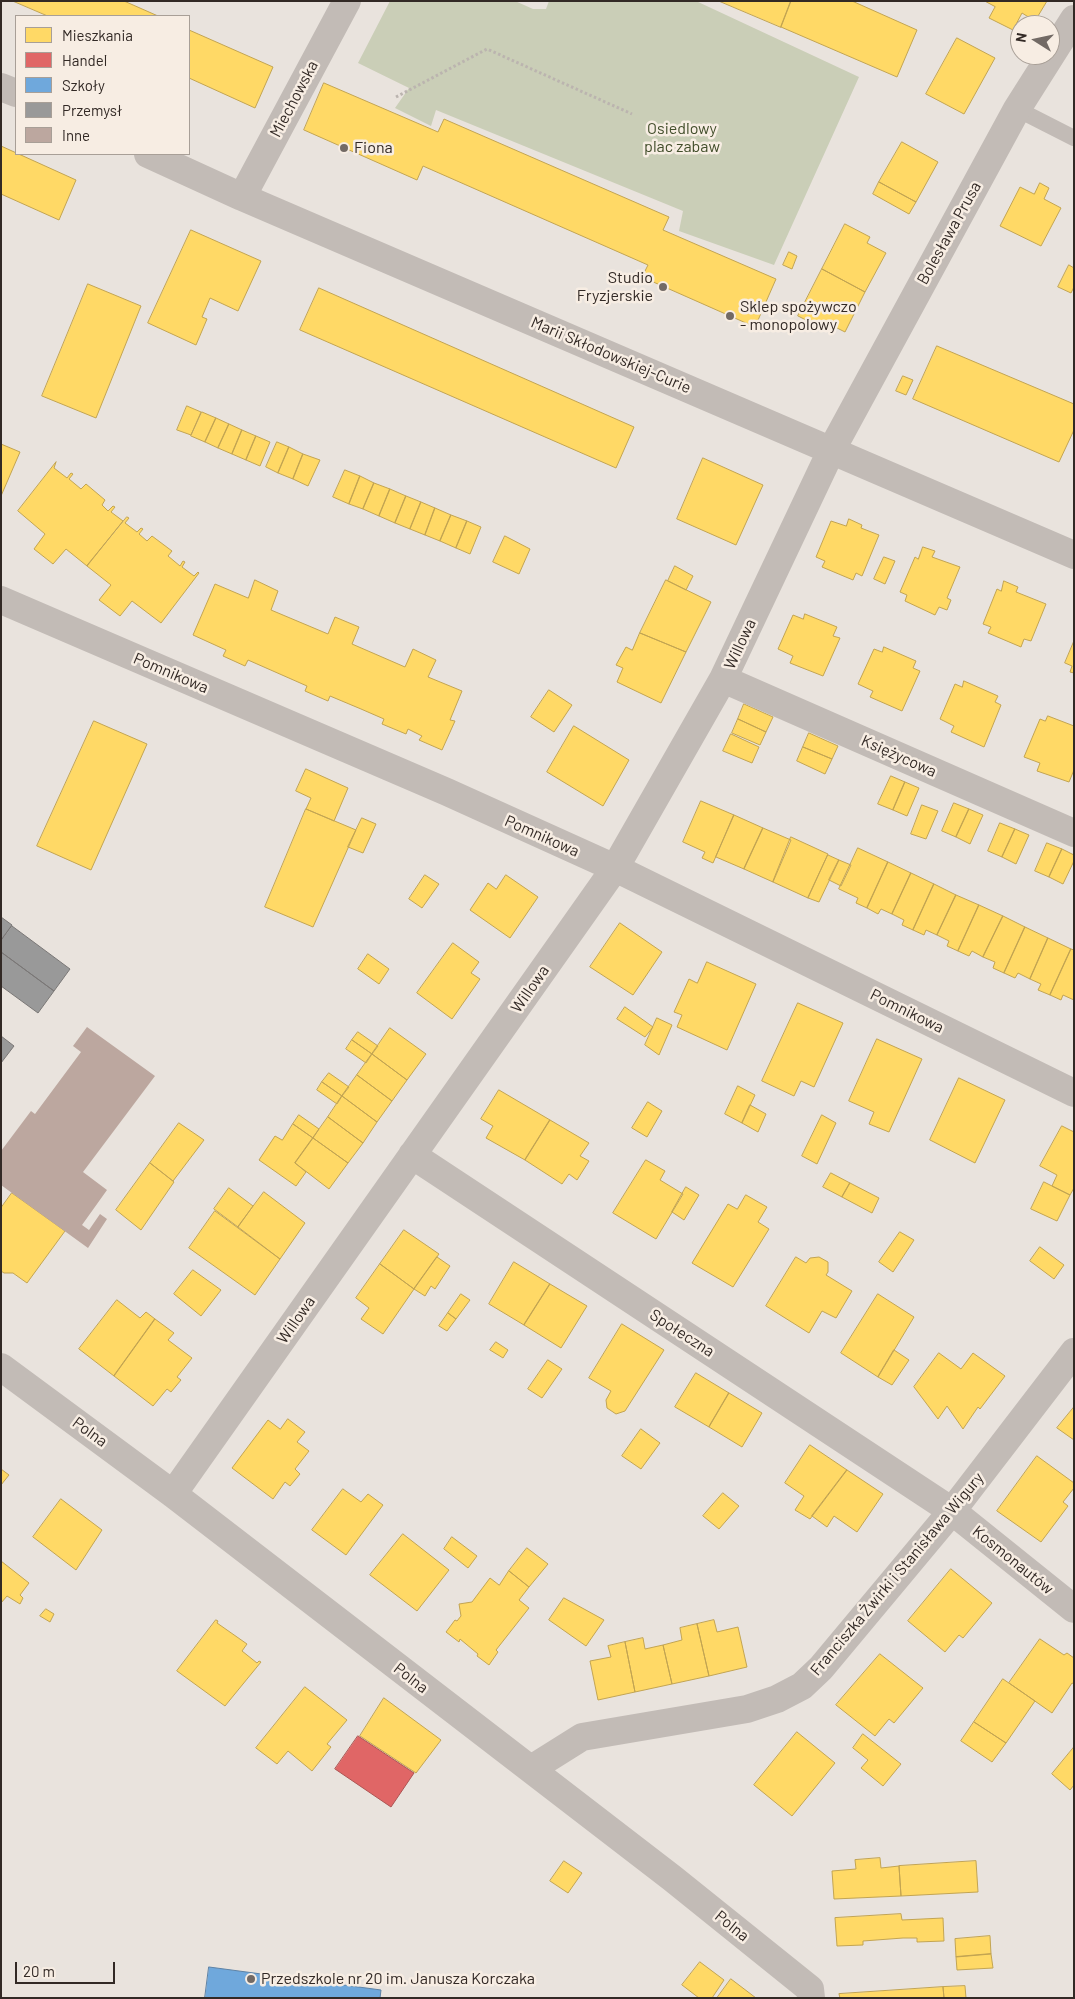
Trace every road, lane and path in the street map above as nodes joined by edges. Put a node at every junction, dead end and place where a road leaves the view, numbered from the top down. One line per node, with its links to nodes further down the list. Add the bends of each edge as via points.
1 (347, 1): 10 (street, Miechowska)
2 (1074, 19): 6 (street, Bolesława Prusa)
3 (1, 86): 4 (street)
4 (15, 93)
5 (396, 97): 7 (path, via 487,49)
6 (1017, 109): 8 (lane); 11 (street, Bolesława Prusa)
7 (632, 114)
8 (1074, 138)
9 (150, 155): 10 (street, Marii Skłodowskiej-Curie)
10 (242, 197): 11 (street, Marii Skłodowskiej-Curie)
11 (830, 451): 12 (street, Marii Skłodowskiej-Curie); 14 (street, Willowa)
12 (1074, 555)
13 (1, 600): 16 (street, Pomnikowa, via 438,788)
14 (723, 680): 15 (street, Księżycowa); 16 (street, Willowa)
15 (1074, 833)
16 (615, 868): 17 (street, Pomnikowa); 18 (street, Willowa)
17 (1074, 1093)
18 (412, 1155): 21 (street, Willowa); 22 (street, Społeczna)
19 (1074, 1352): 22 (street, Franciszka Żwirki i Stanisława Wigury)
20 (1, 1367): 21 (street, Polna)
21 (173, 1494): 24 (street, Polna)
22 (952, 1511): 23 (street, Kosmonautów); 24 (street, Franciszka Żwirki i Stanisława Wigury, via 821,1668 802,1686 747,1709 582,1737)
23 (1074, 1609)
24 (531, 1769): 25 (street, Polna, via 810,1988)
25 (811, 1998)

